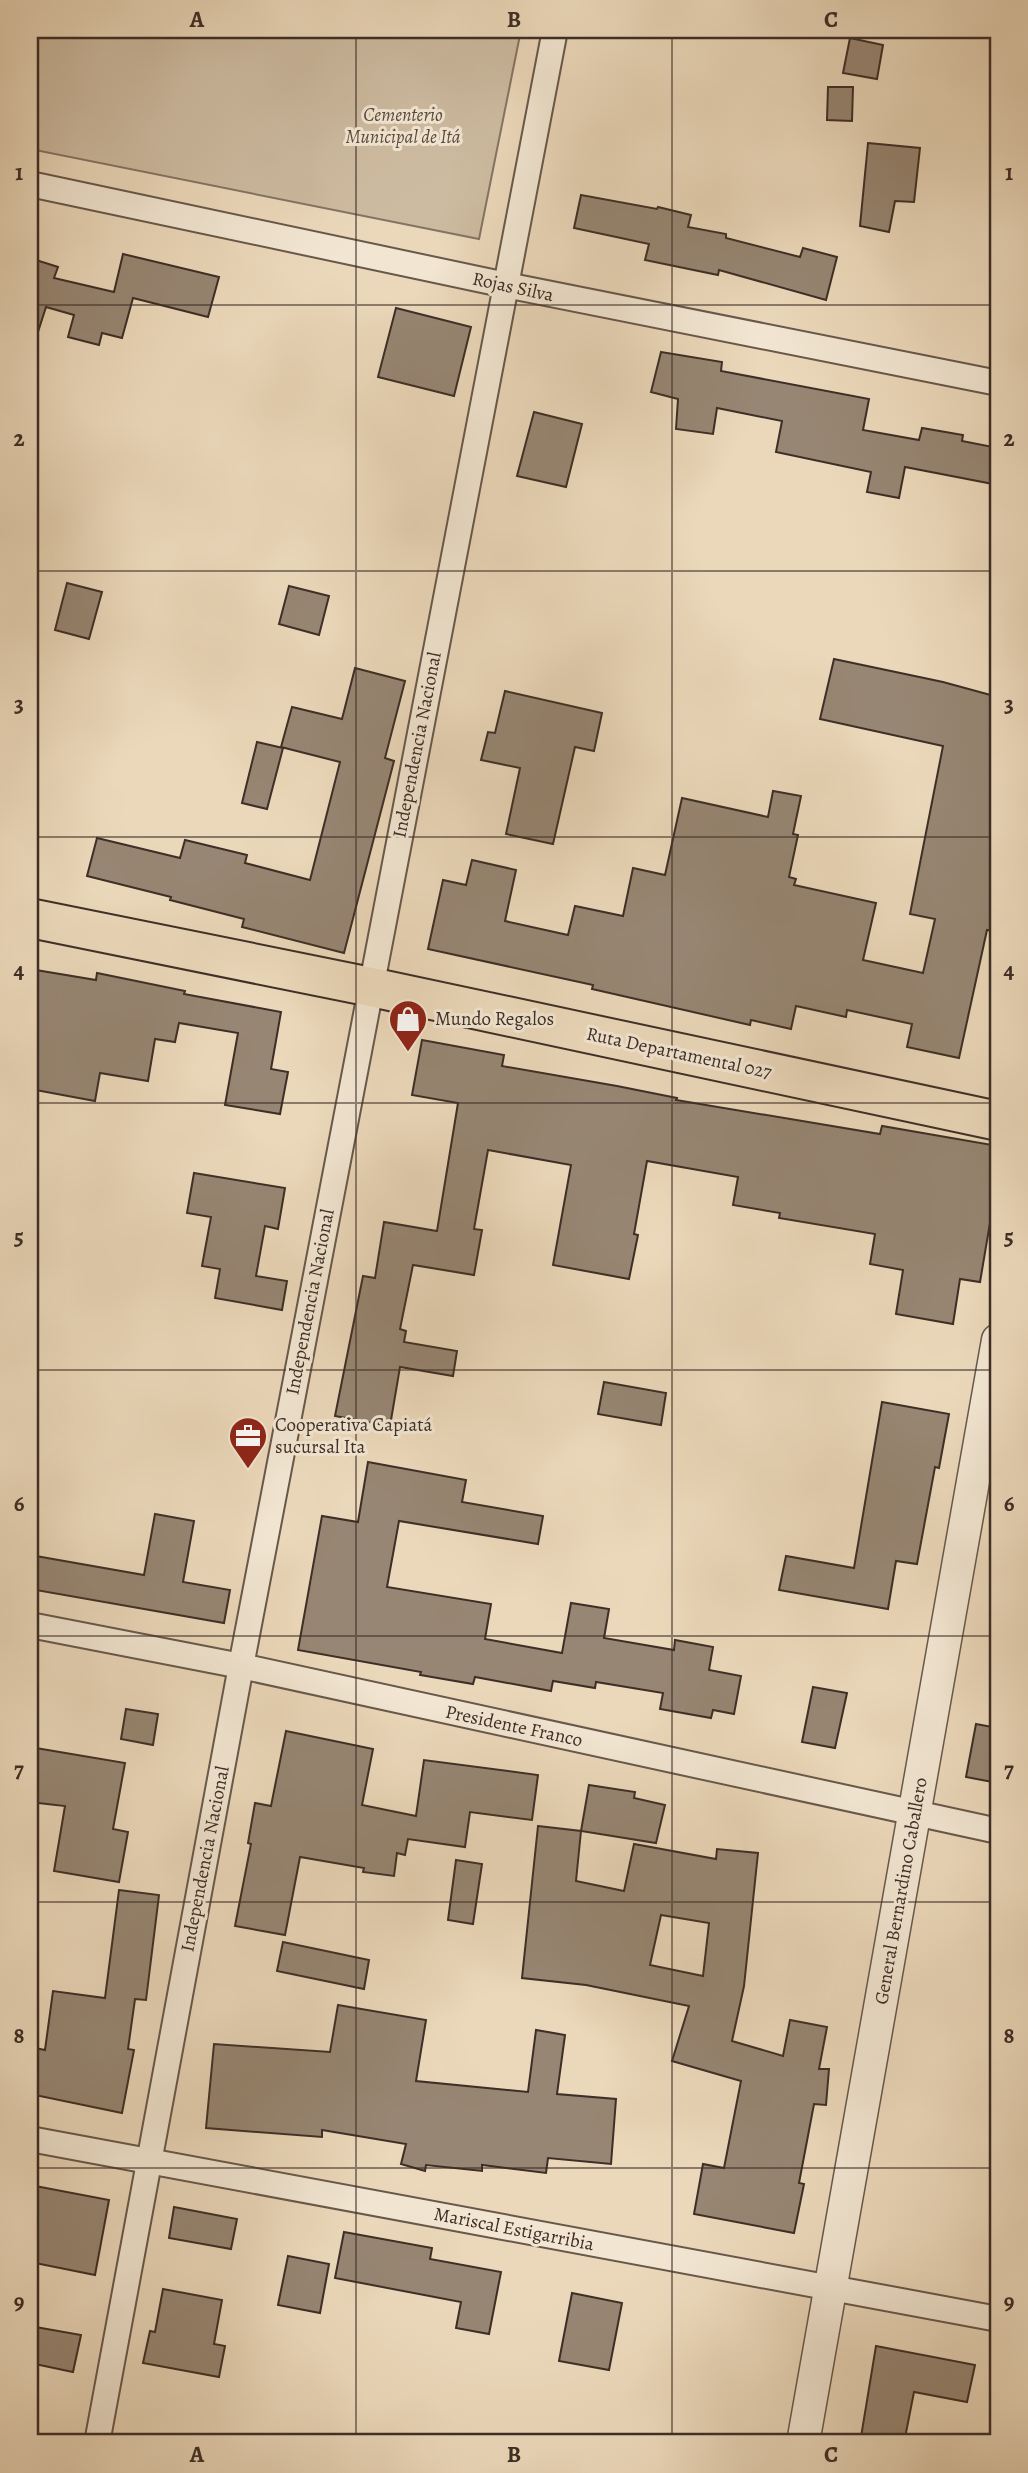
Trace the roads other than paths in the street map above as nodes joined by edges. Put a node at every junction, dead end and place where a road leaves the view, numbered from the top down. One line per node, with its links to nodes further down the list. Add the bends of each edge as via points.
1 (555, 30): 3 (street, Independencia Nacional)
2 (30, 184): 3 (street, Rojas Silva)
3 (506, 285): 4 (street, Rojas Silva); 6 (street, Independencia Nacional)
4 (998, 383)
5 (30, 918): 6 (main road, Ruta Departamental 027)
6 (371, 987): 7 (main road, Ruta Departamental 027); 10 (street, Independencia Nacional)
7 (998, 1121)
8 (998, 1340): 11 (street, General Bernardino Caballero)
9 (30, 1625): 10 (street, Presidente Franco)
10 (241, 1666): 11 (street, Presidente Franco); 14 (street, Independencia Nacional)
11 (914, 1814): 12 (street, Presidente Franco); 15 (street, General Bernardino Caballero)
12 (998, 1831)
13 (30, 2139): 14 (street, Mariscal Estigarribia)
14 (149, 2161): 15 (street, Mariscal Estigarribia); 17 (street, Independencia Nacional)
15 (831, 2287): 16 (street, Mariscal Estigarribia); 18 (street, General Bernardino Caballero)
16 (998, 2319)
17 (97, 2443)
18 (803, 2443)

